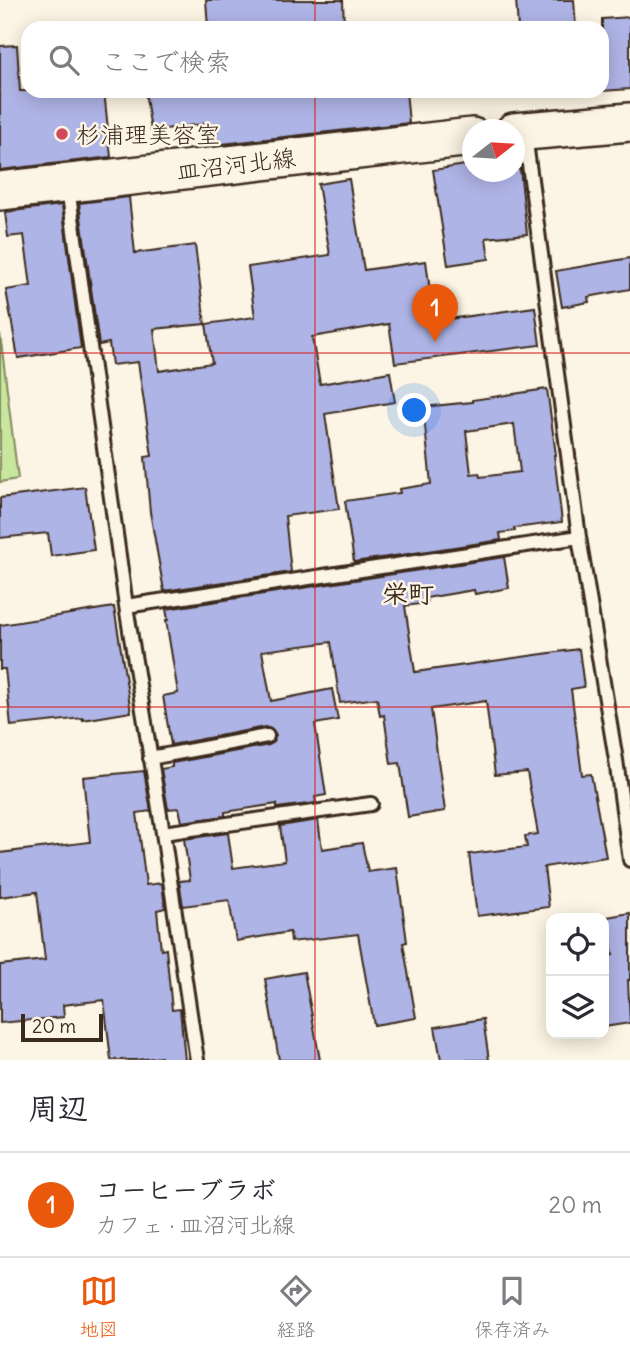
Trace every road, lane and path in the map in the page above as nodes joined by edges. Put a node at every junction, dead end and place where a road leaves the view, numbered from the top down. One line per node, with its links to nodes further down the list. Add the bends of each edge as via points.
1 (630, 122): 2 (main road)
2 (525, 131)
3 (462, 138): 5 (main road, 皿沼河北線)
4 (525, 172): 7 (lane)
5 (68, 184): 6 (main road, 皿沼河北線); 8 (lane)
6 (0, 191)
7 (579, 537): 8 (lane); 12 (lane)
8 (125, 606): 10 (lane)
9 (267, 736): 10 (lane)
10 (149, 758): 14 (lane)
11 (630, 758): 12 (lane)
12 (615, 760): 15 (lane)
13 (372, 804): 14 (lane)
14 (163, 833): 16 (lane)
15 (630, 860)
16 (197, 1060)

